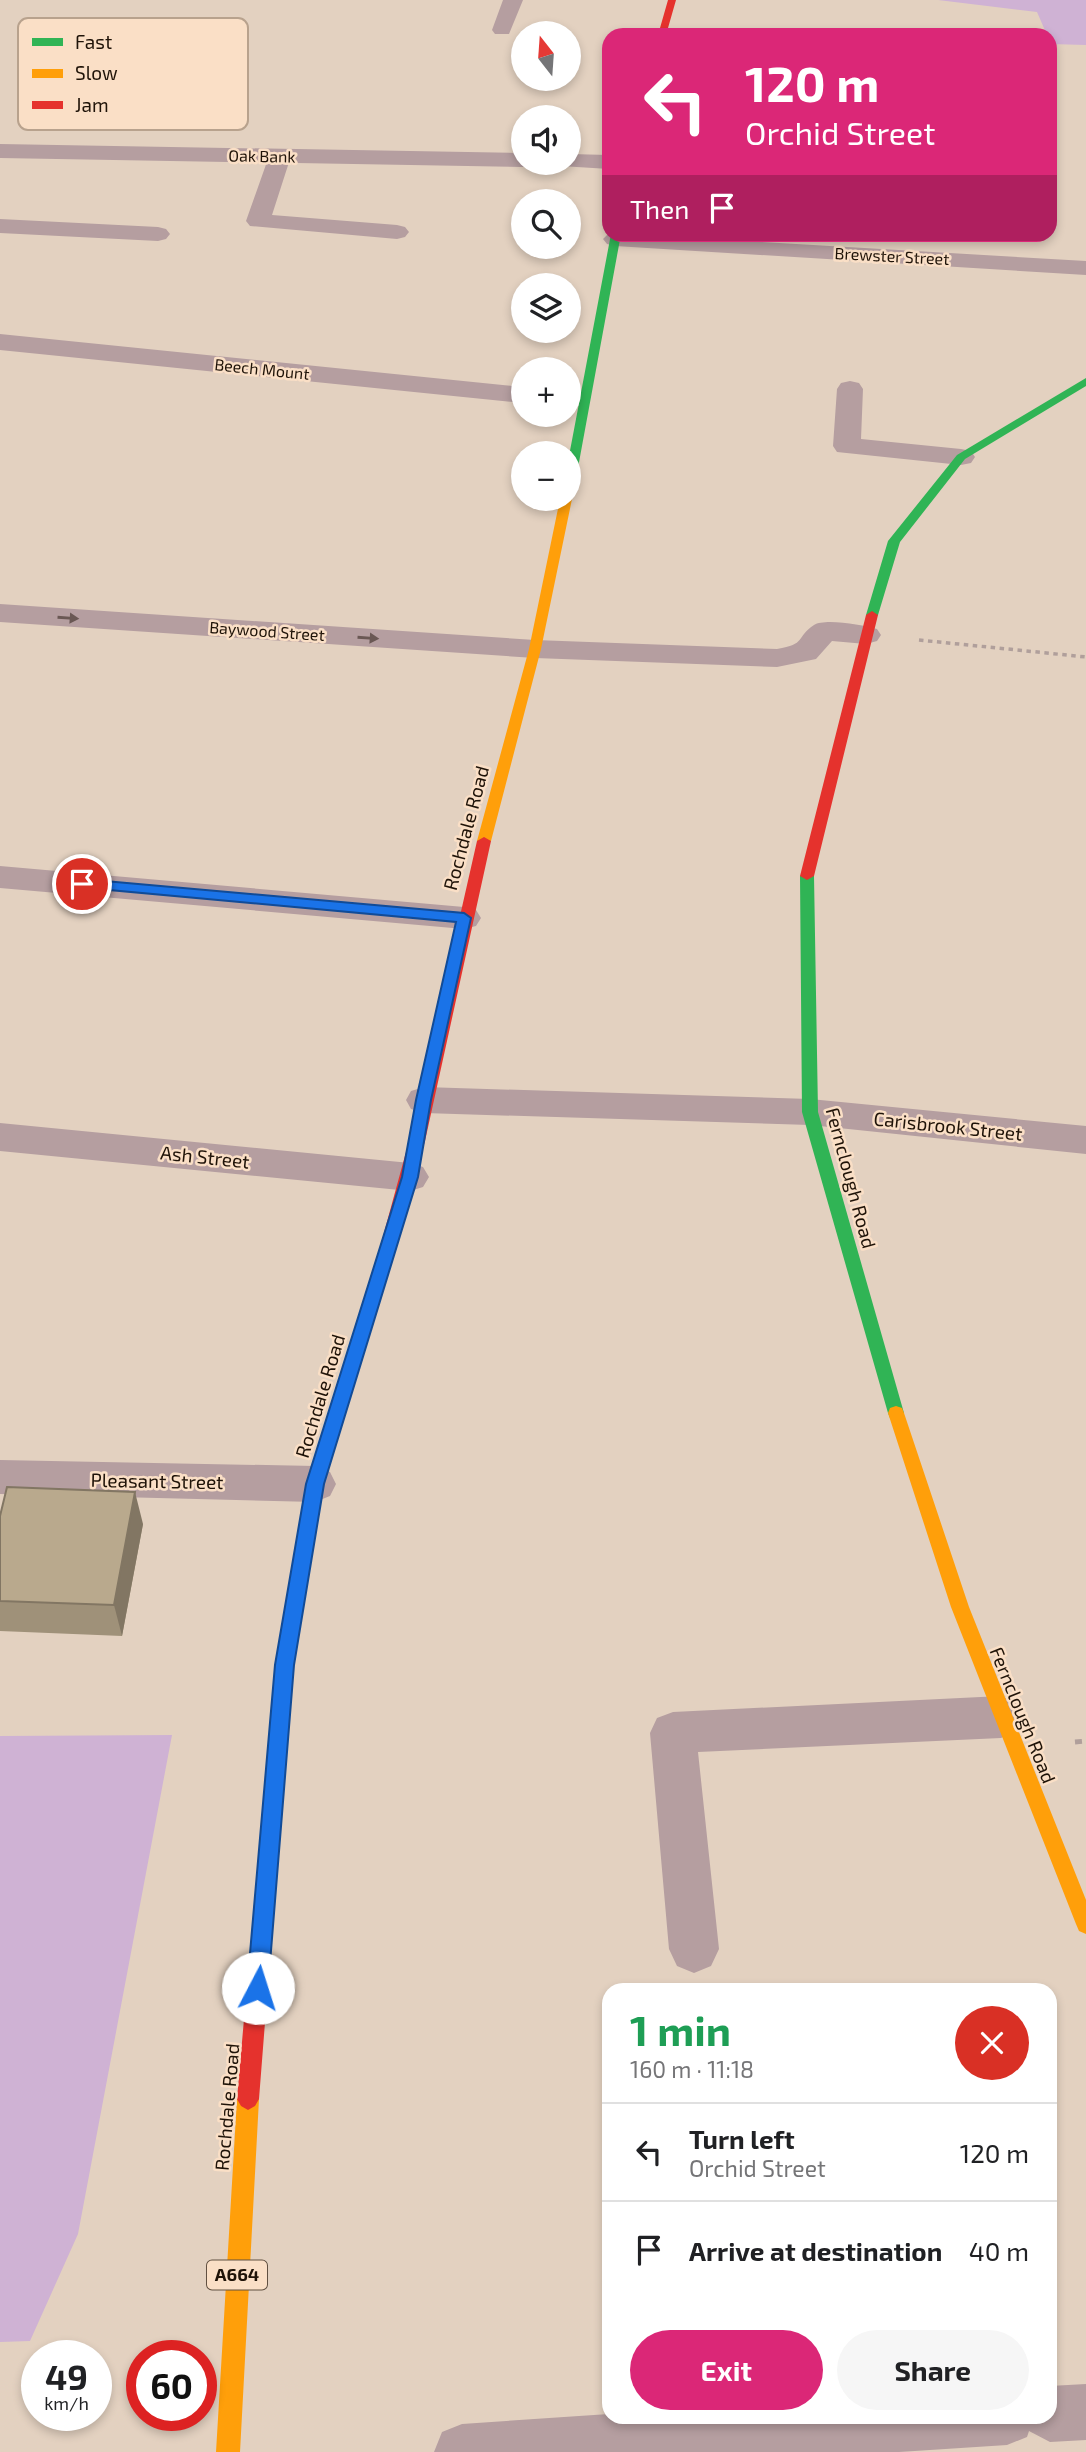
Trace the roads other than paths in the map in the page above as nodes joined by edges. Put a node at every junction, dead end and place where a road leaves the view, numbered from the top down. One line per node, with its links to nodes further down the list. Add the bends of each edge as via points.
1 (513, 0): 4 (street)
2 (672, 0): 3 (main road)
3 (664, 28)
4 (502, 30)
5 (0, 151): 6 (street, Oak Bank)
6 (280, 156): 7 (street, Oak Bank); 11 (street, via 258,221)
7 (511, 160)
8 (581, 161): 9 (street)
9 (602, 162)
10 (0, 226): 12 (street)
11 (397, 232)
12 (158, 234)
13 (614, 242): 20 (main road)
14 (690, 242): 16 (street, Brewster Street)
15 (972, 242): 16 (street)
16 (973, 261): 17 (street, Brewster Street)
17 (1086, 268)
18 (0, 342): 22 (street, Beech Mount)
19 (1086, 381): 23 (main road, Fernclough Road)
20 (581, 384)
21 (850, 389): 23 (street, via 847,446)
22 (511, 395)
23 (961, 457): 26 (main road, Fernclough Road, via 894,541)
24 (564, 511): 27 (main road, Rochdale Road / A664)
25 (0, 613): 27 (street, Baywood Street, one-way to 27)
26 (866, 635): 27 (street, Baywood Street, via 825,631 805,653 777,658); 31 (main road, Fernclough Road, via 807,873)
27 (535, 649): 29 (main road, Rochdale Road / A664)
28 (0, 877): 29 (street)
29 (464, 918): 30 (main road, Rochdale Road / A664)
30 (424, 1100): 31 (street, Carisbrook Street); 34 (main road, Rochdale Road / A664)
31 (810, 1112): 33 (street, Carisbrook Street); 37 (main road, Fernclough Road, via 919,1492)
32 (0, 1137): 34 (street, Ash Street)
33 (1086, 1140)
34 (410, 1177): 36 (main road, Rochdale Road / A664)
35 (0, 1477): 36 (street, Pleasant Street)
36 (315, 1484): 43 (main road, Rochdale Road / A664, via 284,1665 244,2146)
37 (1001, 1717): 38 (main road, Fernclough Road); 39 (street, via 673,1733)
38 (1086, 1924)
39 (694, 1949)
40 (1086, 2412): 41 (street)
41 (1057, 2414)
42 (898, 2424): 44 (street)
43 (228, 2452)
44 (462, 2452)

